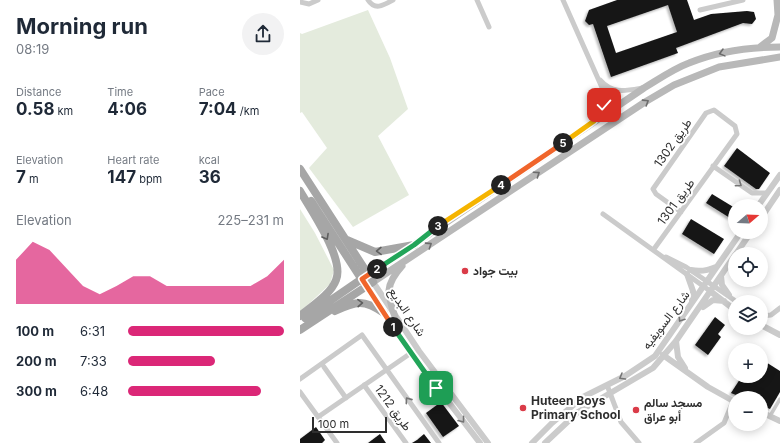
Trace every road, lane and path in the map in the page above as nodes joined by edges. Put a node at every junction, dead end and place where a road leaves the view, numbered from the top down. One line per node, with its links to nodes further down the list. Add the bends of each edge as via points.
1 (318, 0): 8 (street, via 309,4)
2 (368, 0): 3 (street, via 374,6 382,6)
3 (393, 0)
4 (476, 0): 11 (street)
5 (562, 0): 18 (street)
6 (743, 0): 9 (street)
7 (777, 0): 14 (main road, via 778,15 774,34 770,41)
8 (300, 2)
9 (700, 10)
10 (780, 22): 12 (main road)
11 (489, 27)
12 (780, 34)
13 (780, 46): 14 (main road)
14 (760, 47): 19 (main road, one-way to 19, via 730,51 694,61)
15 (770, 59): 16 (main road); 17 (main road); 37 (main road, one-way to 15, via 674,85 719,67)
16 (780, 59)
17 (780, 63)
18 (595, 75): 19 (street, via 604,85 618,91); 20 (street, via 605,100)
19 (644, 88): 20 (main road)
20 (594, 121): 35 (main road, via 438,226)
21 (738, 132): 22 (street, طريق 1301); 31 (street, طريق 1302, via 735,126 716,111 706,113 653,189 654,193)
22 (713, 166): 28 (street, one-way to 28, via 752,193); 31 (street, طريق 1301)
23 (300, 169): 33 (main road, شارع البديع)
24 (780, 175): 28 (street)
25 (300, 186): 42 (main road, شارع البديع)
26 (780, 190): 30 (street)
27 (300, 191): 53 (main road, one-way to 53, via 338,262 333,286)
28 (767, 192): 29 (street)
29 (762, 199)
30 (768, 208)
31 (681, 212): 36 (street, طريق 1301)
32 (603, 214): 36 (street)
33 (346, 239): 35 (main road, one-way to 33, via 375,252); 42 (main road, شارع البديع)
34 (736, 239): 38 (street, شارع السويفيه)
35 (414, 245): 42 (main road)
36 (654, 249): 40 (street)
37 (408, 259): 42 (main road); 54 (main road, via 389,284 388,294)
38 (717, 266): 40 (street, via 708,271); 43 (street, شارع السويفيه)
39 (728, 266): 41 (street, شارع السويفيه)
40 (689, 272): 43 (street); 48 (street, via 693,291)
41 (721, 276): 44 (street, شارع السويفيه); 45 (street, via 722,285)
42 (367, 280): 50 (street, شارع البديع); 54 (street, شارع البديع); 55 (main road); 57 (main road)
43 (705, 285): 44 (street); 48 (street, شارع السويفيه)
44 (712, 289): 45 (street); 46 (street); 51 (street, شارع السويفيه)
45 (729, 295)
46 (724, 301): 47 (street); 51 (street, via 713,300)
47 (728, 304)
48 (690, 306): 61 (street, شارع السويفيه, one-way to 61)
49 (780, 308): 52 (street)
50 (384, 313): 57 (main road, one-way to 50, via 351,304 367,303); 60 (street, شارع البديع)
51 (696, 314): 59 (street, شارع السويفيه)
52 (768, 315)
53 (300, 316)
54 (395, 316): 84 (street, شارع البديع)
55 (300, 321)
56 (768, 329): 58 (street)
57 (300, 331)
58 (780, 335)
59 (676, 341): 62 (street, شارع السويفيه); 65 (street, via 680,363)
60 (411, 353): 64 (street, طريق 1212); 83 (street, شارع البديع, one-way to 83)
61 (655, 356): 62 (street); 68 (street, شارع السويفيه, one-way to 68)
62 (665, 356): 65 (street); 70 (street, شارع السويفيه, via 646,374)
63 (324, 367): 71 (street)
64 (387, 369): 66 (street, via 362,335); 67 (street, طريق 1212); 82 (street, one-way to 64)
65 (692, 376): 72 (street)
66 (300, 378)
67 (364, 385): 71 (street, طريق 1212); 81 (street, طريق 1212)
68 (607, 385): 70 (street); 78 (street, شارع السويفيه, via 583,396)
69 (300, 392): 76 (street)
70 (611, 394): 85 (street, شارع السويفيه, via 578,412); 86 (street, via 622,422)
71 (346, 398): 76 (street, طريق 1212)
72 (728, 398)
73 (780, 399): 75 (street)
74 (728, 414): 79 (street, via 724,423)
75 (770, 416): 77 (street)
76 (318, 417): 80 (street)
77 (780, 421)
78 (532, 442)
79 (699, 442)
80 (336, 443)
81 (406, 443)
82 (439, 443)
83 (480, 443)
84 (488, 443)
85 (545, 443)
86 (639, 443)

